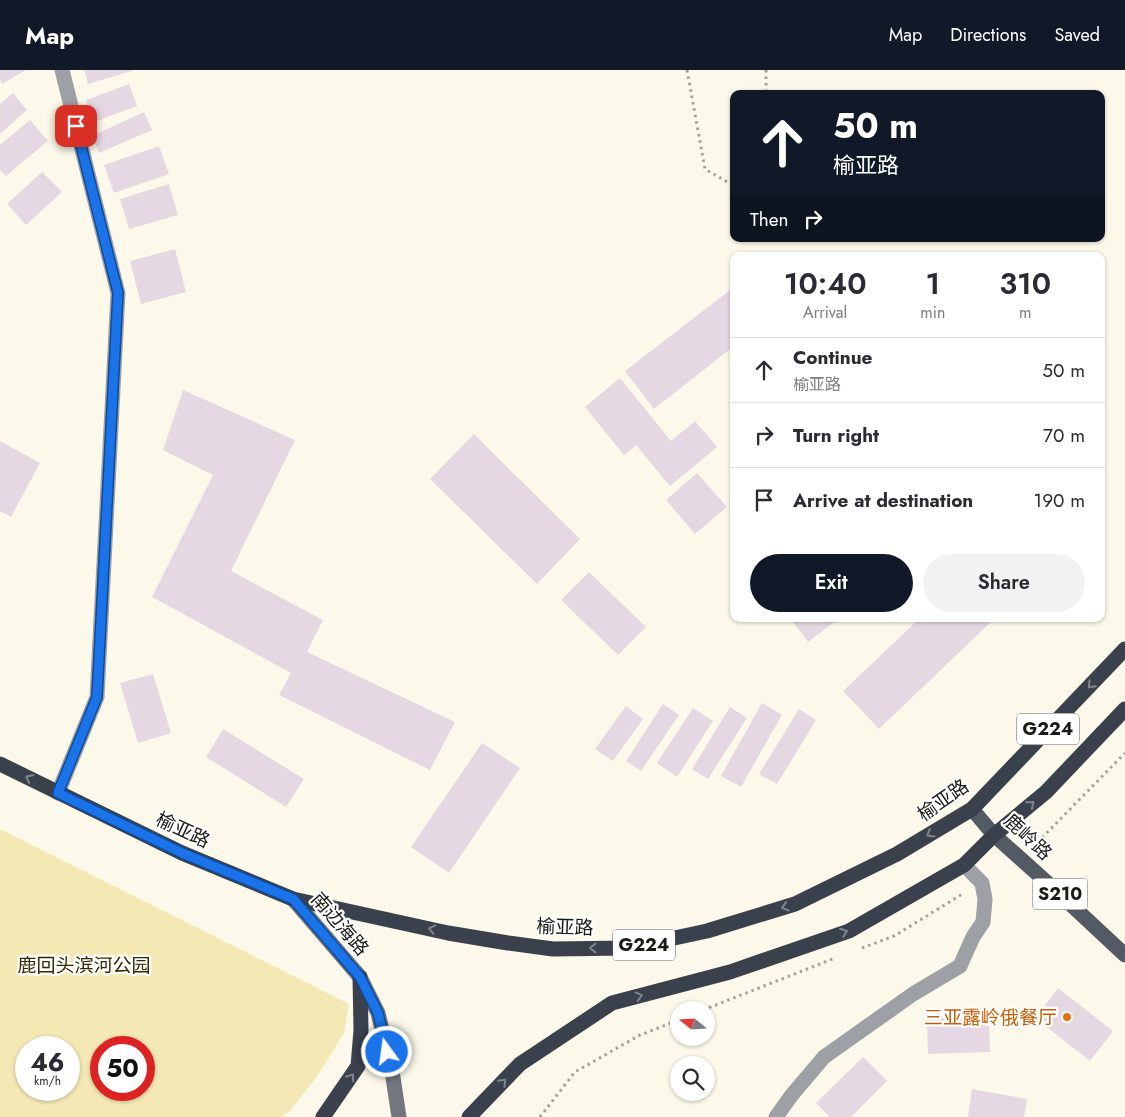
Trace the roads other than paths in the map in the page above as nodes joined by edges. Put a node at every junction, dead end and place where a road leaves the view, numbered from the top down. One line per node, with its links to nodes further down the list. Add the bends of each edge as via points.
1 (62, 70): 5 (street, via 118,293 97,697)
2 (1125, 649): 6 (highway, 榆亚路 / G224, one-way to 6)
3 (1125, 708): 7 (highway, G224, one-way to 3, via 1046,792)
4 (0, 764): 5 (highway, 榆亚路 / G224, one-way to 4)
5 (58, 793): 9 (highway, 榆亚路 / G224, via 182,853)
6 (972, 809): 7 (main road, 鹿岭路 / S210); 9 (highway, 榆亚路 / G224, one-way to 9, via 897,854 795,904 707,931 628,948 553,948 508,943)
7 (994, 835): 8 (highway, G224); 10 (main road, 鹿岭路 / S210)
8 (964, 865): 14 (highway, G224, one-way to 8, via 520,1064 612,1003 730,972 849,931); 15 (street, via 982,883 985,899 983,922 960,966 913,994 824,1058)
9 (293, 899): 11 (main road, 南边海路)
10 (1125, 955)
11 (360, 977): 12 (highway, one-way to 11, via 358,1066); 13 (main road, 南边海路, via 378,1013)
12 (323, 1117)
13 (399, 1117)
14 (469, 1117)
15 (776, 1117)

